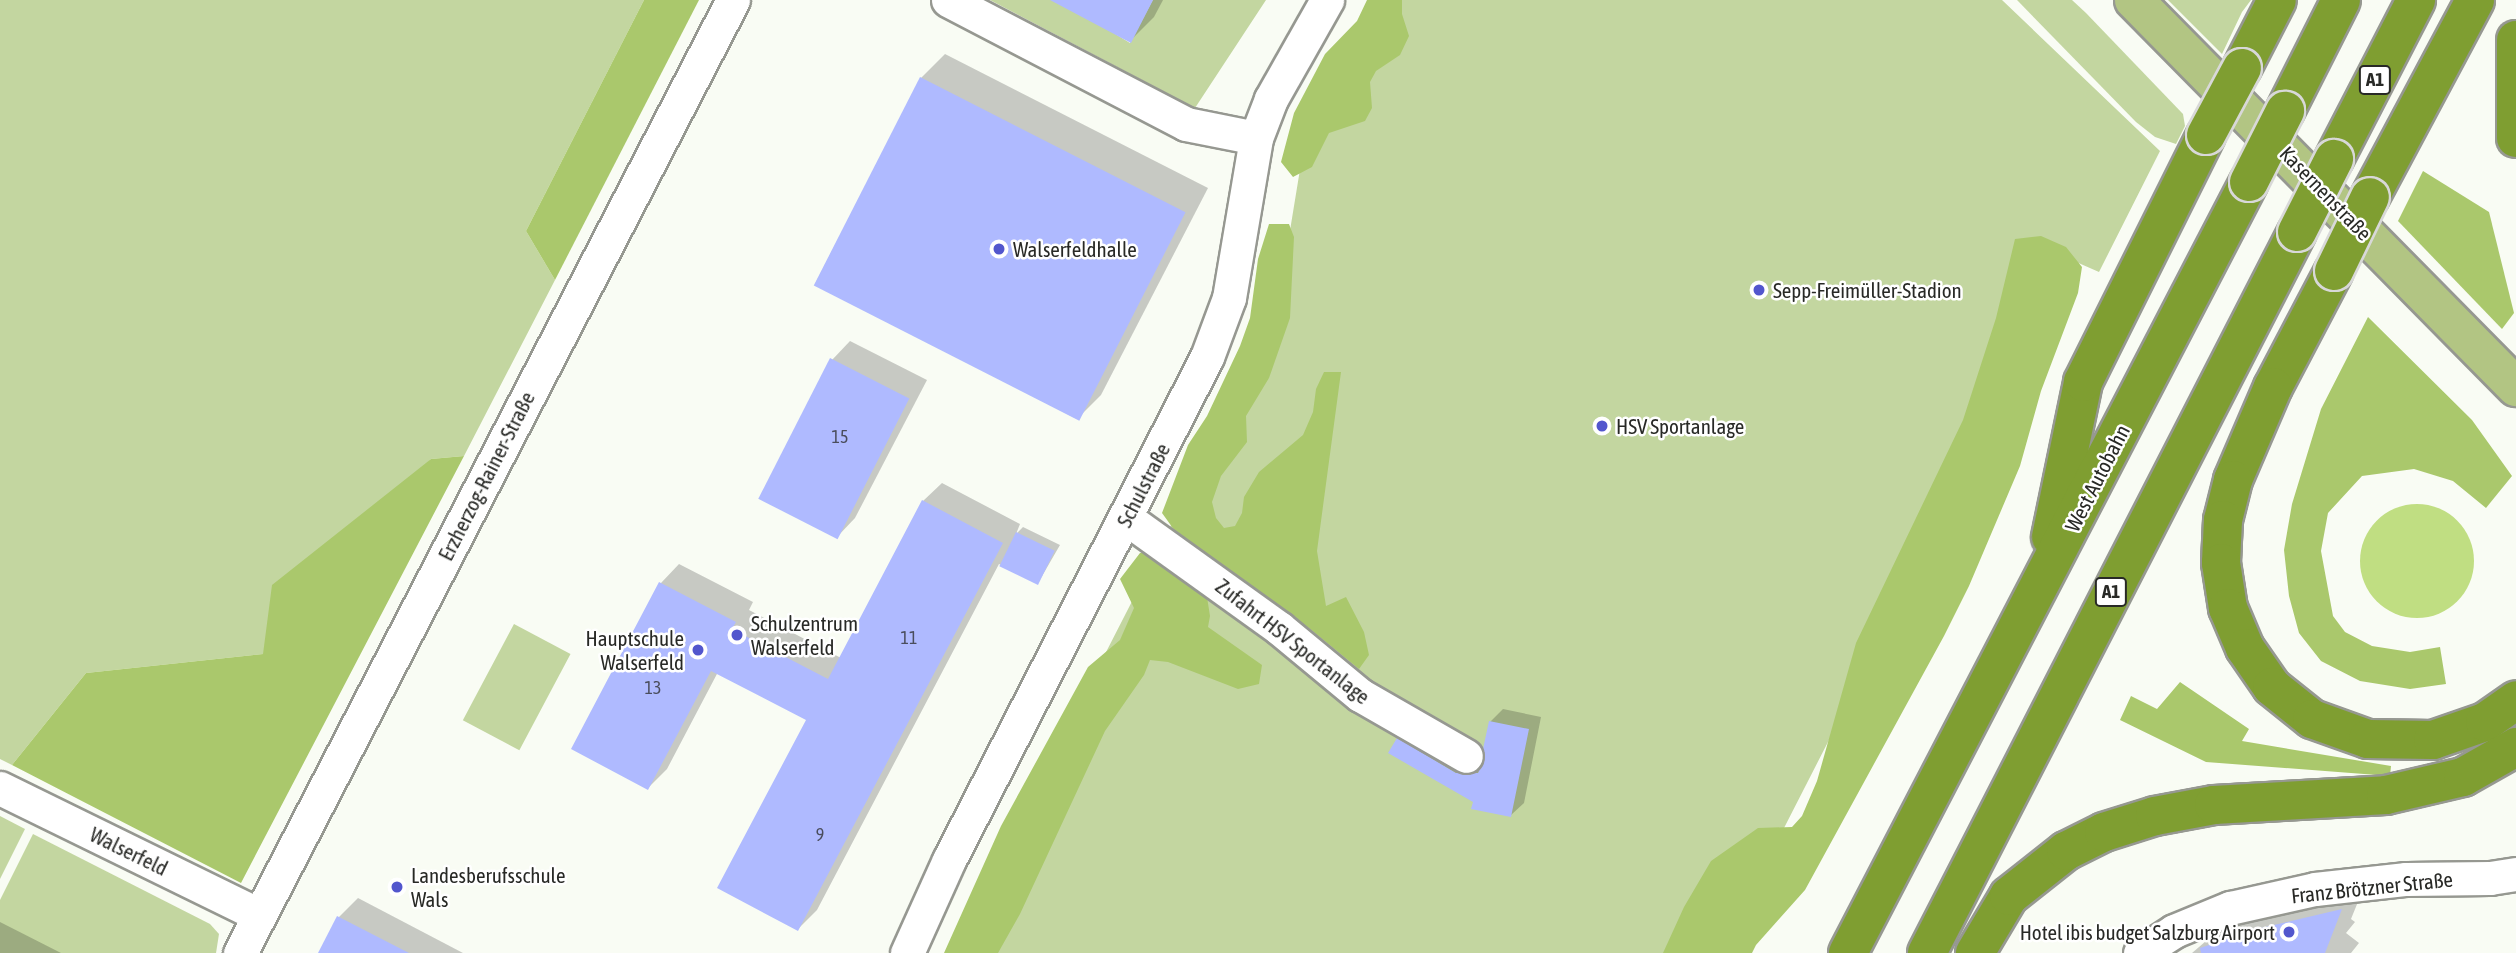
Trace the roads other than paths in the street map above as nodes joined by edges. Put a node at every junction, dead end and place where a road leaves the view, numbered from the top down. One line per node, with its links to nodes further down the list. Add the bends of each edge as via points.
1 (733, 0): 20 (street, Erzherzog-Rainer-Straße)
2 (948, 0): 10 (street, via 1186,124)
3 (1327, 0): 10 (street, Schulstraße, via 1271,99)
4 (2134, 0): 12 (main road, Kasernenstraße)
5 (2277, 0): 14 (highway, bridge, via 2083,382)
6 (2341, 0): 14 (highway, West Autobahn, bridge)
7 (2416, 0): 24 (highway, A1, bridge)
8 (2475, 0): 15 (highway, bridge, via 2273,387 2233,480 2223,520 2221,564 2228,608 2245,648 2272,687 2312,719 2368,739 2433,740 2486,722)
9 (2516, 40): 11 (highway)
10 (1256, 138): 13 (street, Schulstraße, via 1229,298 1219,328)
11 (2516, 138)
12 (2516, 387)
13 (1126, 518): 17 (street, Zufahrt HSV Sportanlage, via 1279,628 1360,695); 22 (street, Schulstraße, via 949,860)
14 (2042, 584): 23 (highway, West Autobahn)
15 (2516, 701)
16 (2516, 747): 25 (highway, via 2463,777 2386,795 2214,805 2104,832 2066,851 2009,896)
17 (1466, 756)
18 (0, 788): 20 (street, Walserfeld)
19 (2509, 876): 26 (street, Franz Brötzner Straße, via 2315,888 2230,908 2174,931)
20 (259, 915): 21 (street, Erzherzog-Rainer-Straße)
21 (240, 953)
22 (907, 953)
23 (1848, 953)
24 (1927, 953)
25 (1975, 953)
26 (2140, 953)

